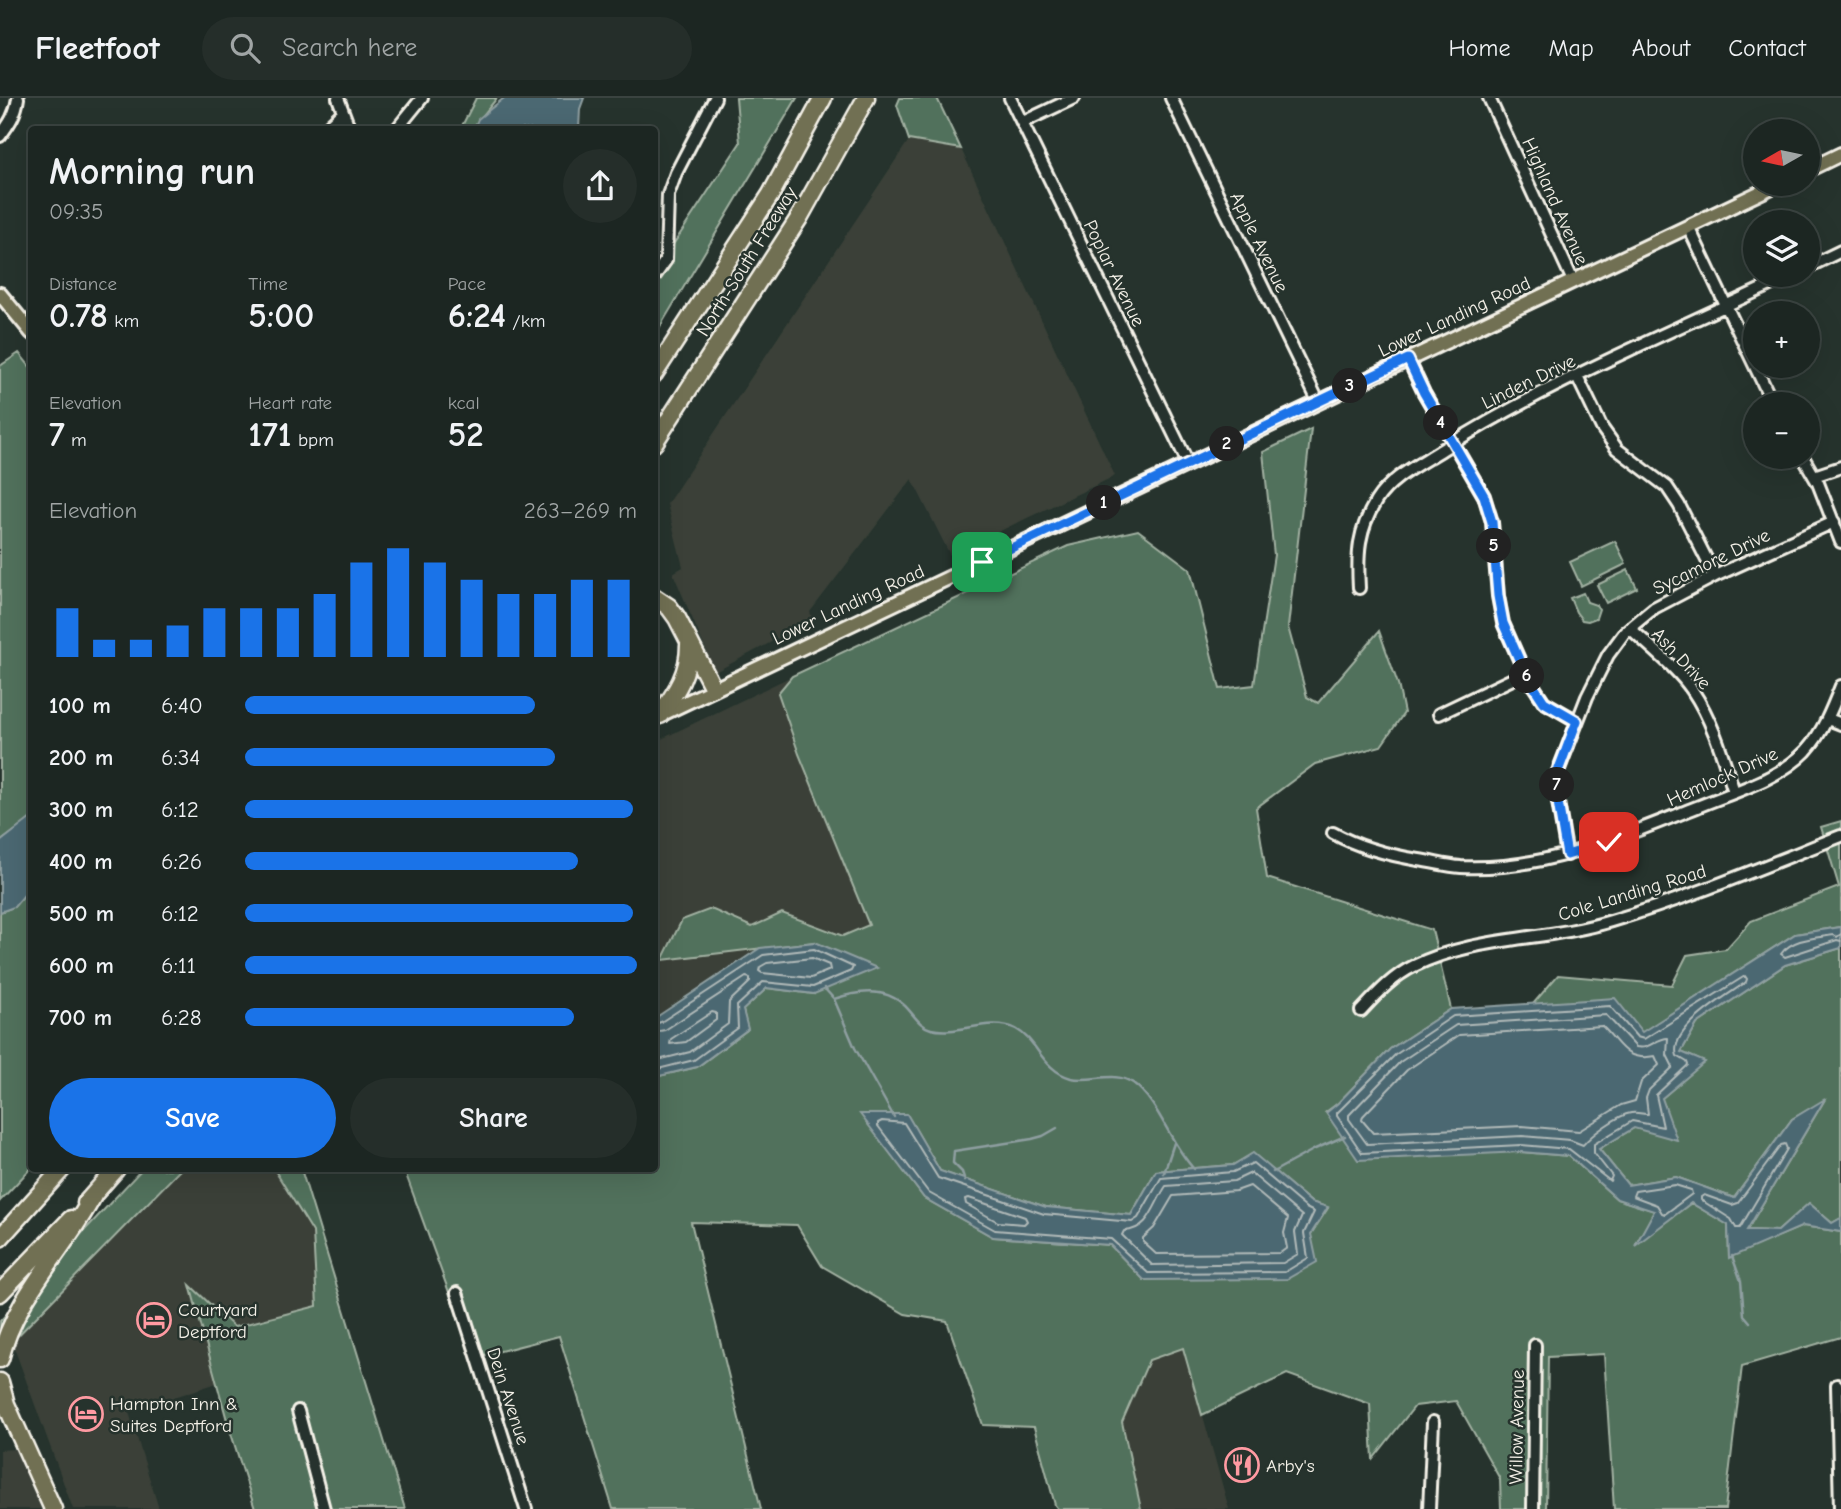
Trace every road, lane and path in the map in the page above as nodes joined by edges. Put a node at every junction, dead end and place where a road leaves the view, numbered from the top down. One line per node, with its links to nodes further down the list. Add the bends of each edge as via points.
1 (18, 98): 16 (street, via 13,118)
2 (338, 98): 11 (street)
3 (422, 98): 15 (street)
4 (715, 98): 23 (street, via 668,195 666,260)
5 (823, 98): 30 (highway, North-South Freeway, via 771,194)
6 (866, 98): 34 (highway, North-South Freeway, via 799,218)
7 (1010, 98): 12 (street, Poplar Avenue)
8 (1074, 98): 12 (street)
9 (1171, 98): 33 (street, Apple Avenue)
10 (1489, 98): 24 (street, Highland Avenue)
11 (342, 113): 13 (street); 14 (street)
12 (1023, 122): 36 (street, Poplar Avenue)
13 (328, 126)
14 (348, 126)
15 (399, 126)
16 (0, 136)
17 (1841, 154): 18 (main road)
18 (1820, 164)
19 (1752, 196): 20 (main road, Lower Landing Road)
20 (1688, 226): 24 (main road, Lower Landing Road); 27 (street)
21 (1841, 251): 22 (street)
22 (1820, 261)
23 (658, 271)
24 (1573, 281): 29 (main road, Lower Landing Road)
25 (1766, 287): 27 (street, Linden Drive)
26 (0, 294): 28 (main road)
27 (1726, 306): 31 (street, Linden Drive); 32 (street)
28 (28, 328)
29 (1408, 359): 33 (main road, Lower Landing Road); 35 (street)
30 (658, 368)
31 (1577, 376): 35 (street, Linden Drive); 42 (street, via 1617,449 1667,488)
32 (1767, 392)
33 (1318, 401): 36 (main road, Lower Landing Road)
34 (658, 437)
35 (1453, 443): 43 (street, Linden Drive, via 1398,478 1377,499 1360,534); 47 (street, via 1484,496 1492,522 1503,623)
36 (1188, 463): 49 (main road, Lower Landing Road)
37 (1841, 467): 39 (street)
38 (1810, 469): 39 (street)
39 (1814, 476): 40 (street)
40 (1834, 522): 41 (street); 42 (street, Sycamore Drive)
41 (1841, 542)
42 (1715, 576): 45 (street, Sycamore Drive, via 1654,608)
43 (1359, 588)
44 (658, 600): 46 (highway, via 672,611)
45 (1630, 628): 54 (street, Sycamore Drive, via 1608,655); 56 (street, Ash Drive, via 1691,688 1717,739)
46 (690, 642): 49 (highway); 51 (highway, via 683,679)
47 (1525, 673): 50 (street); 54 (street, via 1544,702)
48 (1841, 686): 53 (street, Hemlock Drive)
49 (713, 688): 52 (main road, Lower Landing Road)
50 (1438, 714)
51 (658, 715)
52 (658, 716)
53 (1828, 719): 55 (street); 56 (street, Hemlock Drive, via 1790,765)
54 (1577, 721): 59 (street, Sycamore Drive, via 1557,774)
55 (1841, 724)
56 (1734, 792): 59 (street, Hemlock Drive)
57 (1333, 833): 59 (street, Hemlock Drive, via 1356,846 1459,867 1517,865)
58 (1841, 836): 60 (street, Cole Landing Road, via 1609,922 1559,934 1491,941 1449,953 1412,967)
59 (1567, 855)
60 (1361, 1011)
61 (59, 1172): 64 (highway)
62 (113, 1172): 63 (highway)
63 (93, 1196): 65 (highway); 68 (highway, via 19,1311)
64 (0, 1238)
65 (0, 1293)
66 (457, 1293): 75 (street, Dein Avenue)
67 (1535, 1345): 77 (street, Willow Avenue)
68 (0, 1359)
69 (0, 1382): 73 (highway)
70 (1837, 1385): 78 (street)
71 (298, 1411): 74 (street)
72 (1433, 1422): 76 (street)
73 (53, 1509)
74 (324, 1509)
75 (526, 1509)
76 (1429, 1509)
77 (1533, 1509)
78 (1840, 1509)

